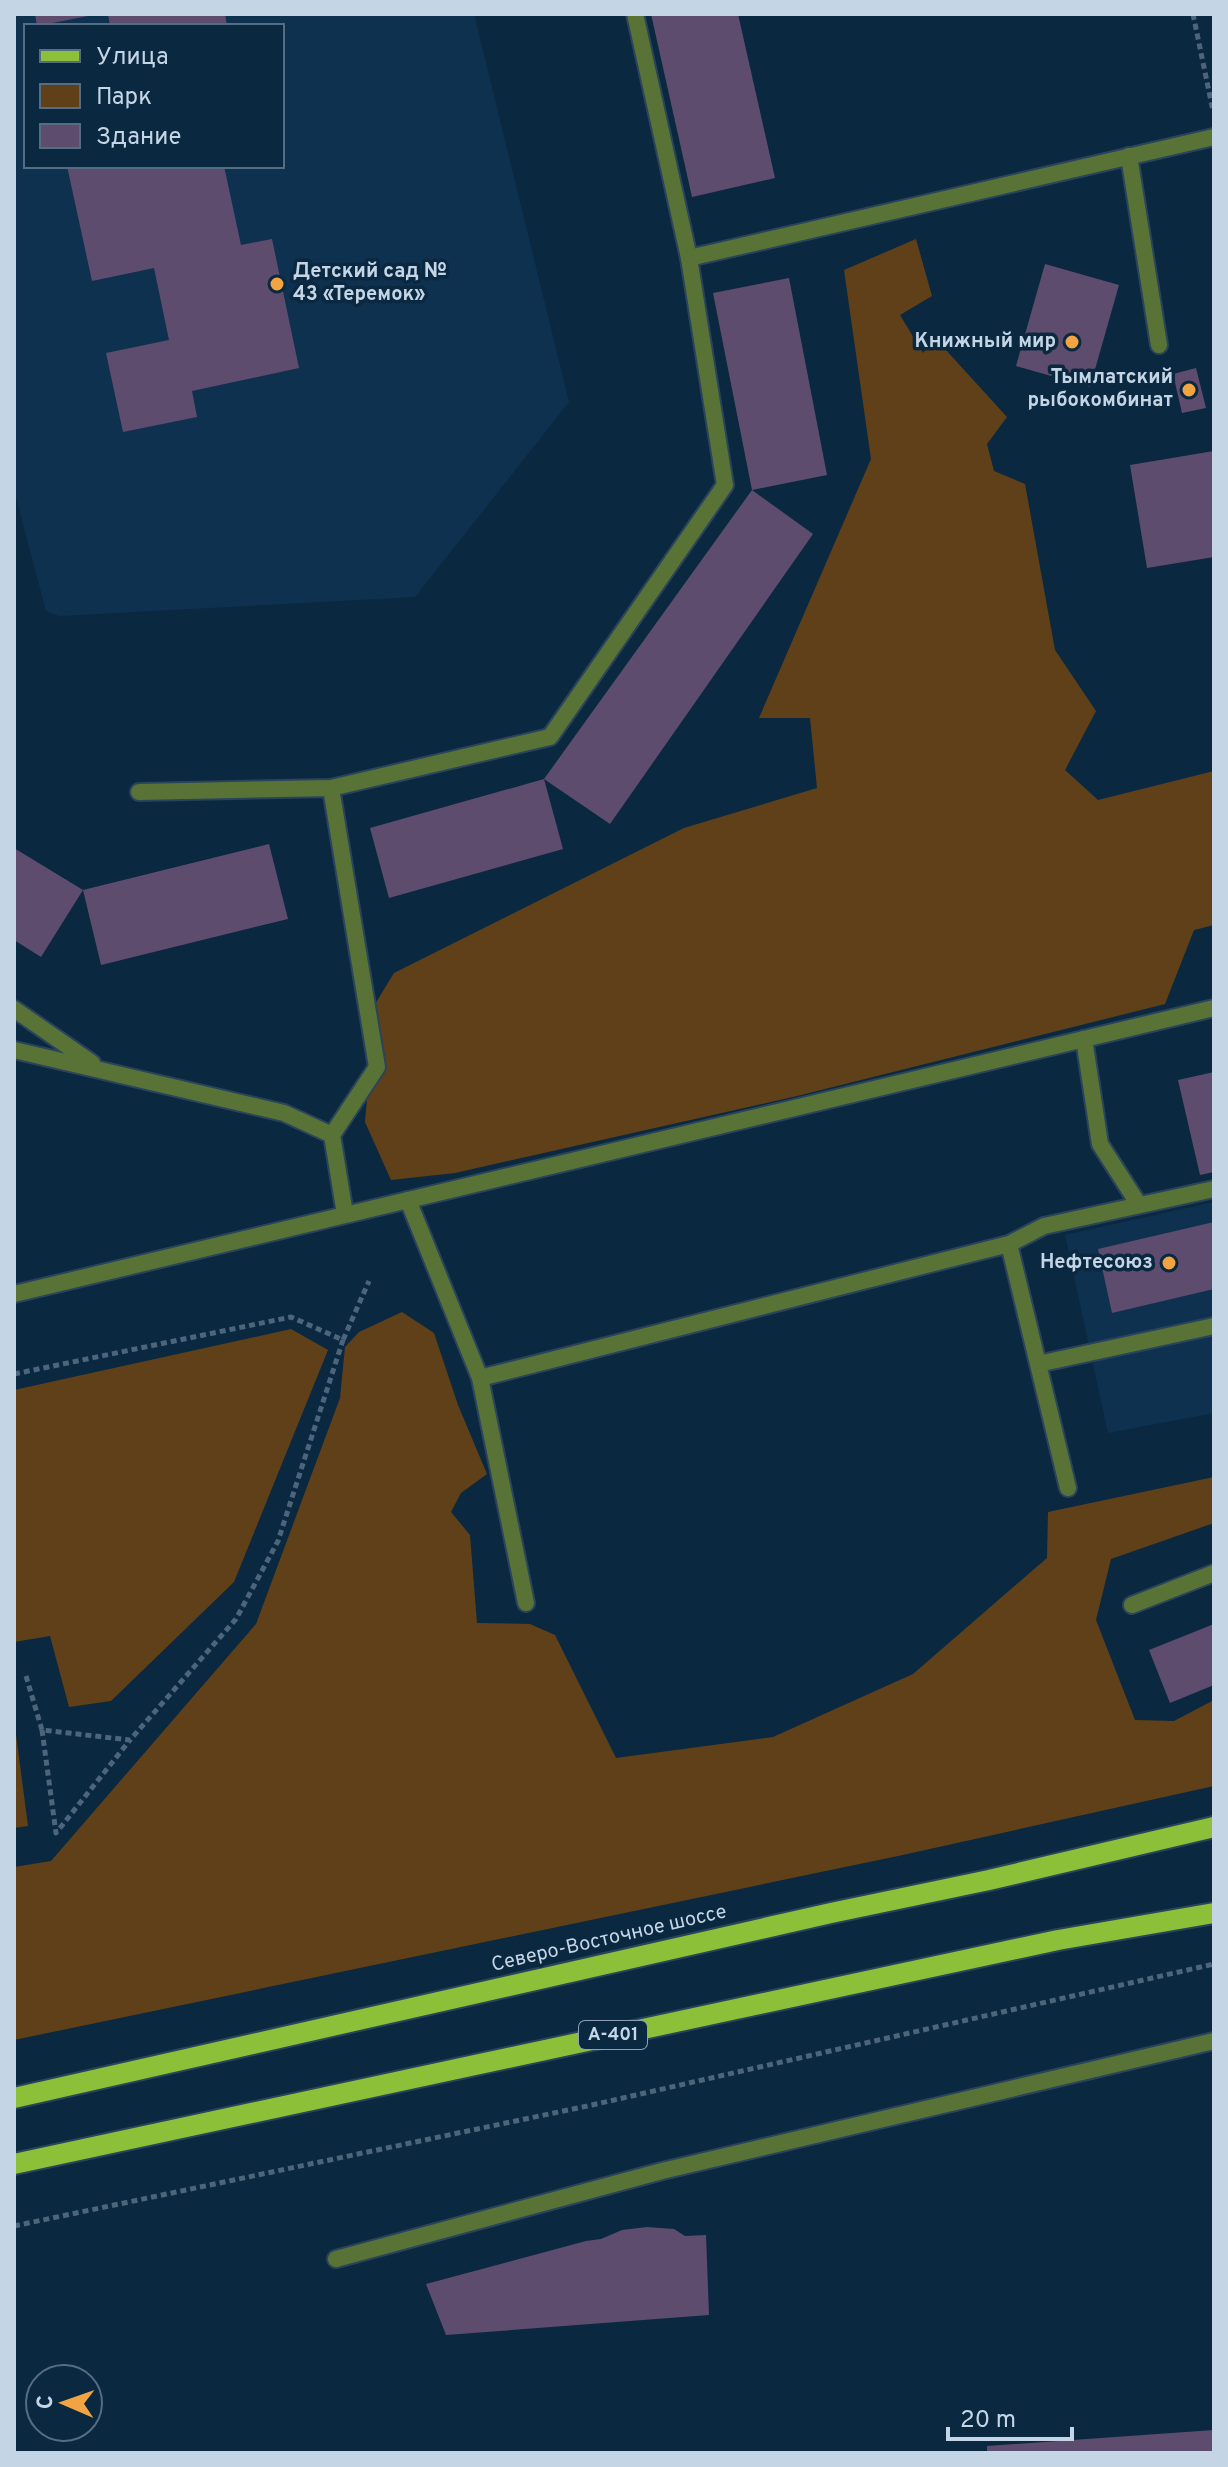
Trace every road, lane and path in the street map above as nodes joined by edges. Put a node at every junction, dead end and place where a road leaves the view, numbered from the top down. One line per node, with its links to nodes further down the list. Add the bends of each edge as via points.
1 (635, 14): 6 (street)
2 (1193, 14): 3 (path)
3 (1214, 113)
4 (1214, 137): 5 (street)
5 (1129, 156): 6 (street); 7 (street)
6 (689, 258): 8 (street, via 725,485 550,737)
7 (1159, 345)
8 (331, 788): 9 (street); 15 (street, via 377,1067)
9 (139, 792)
10 (1214, 1008): 12 (street)
11 (14, 1009): 14 (street)
12 (1084, 1039): 17 (street); 18 (street, via 1100,1144)
13 (14, 1050): 14 (street)
14 (100, 1068): 15 (street, via 284,1113)
15 (332, 1135): 19 (street)
16 (1214, 1189): 18 (street)
17 (408, 1200): 19 (street); 27 (street)
18 (1139, 1205): 20 (street, via 1044,1226)
19 (345, 1214): 22 (street)
20 (1009, 1244): 25 (street); 27 (street)
21 (369, 1281): 24 (path)
22 (14, 1294)
23 (1214, 1326): 25 (street)
24 (343, 1340): 26 (path, via 291,1317); 34 (path, via 278,1541 236,1619)
25 (1038, 1364): 28 (street)
26 (14, 1374)
27 (480, 1378): 30 (street)
28 (1068, 1488)
29 (1214, 1573): 31 (street)
30 (526, 1603)
31 (1132, 1605)
32 (26, 1676): 33 (path)
33 (42, 1730): 34 (path); 34 (path, via 56,1833)
34 (130, 1740)
35 (1214, 1827): 39 (main road, Северо-Восточное шоссе)
36 (1214, 1913): 40 (main road, А-401, via 1043,1943)
37 (1214, 1964): 41 (path, via 592,2105)
38 (1214, 2041): 42 (street, via 662,2171)
39 (14, 2098)
40 (14, 2164)
41 (14, 2226)
42 (336, 2259)

